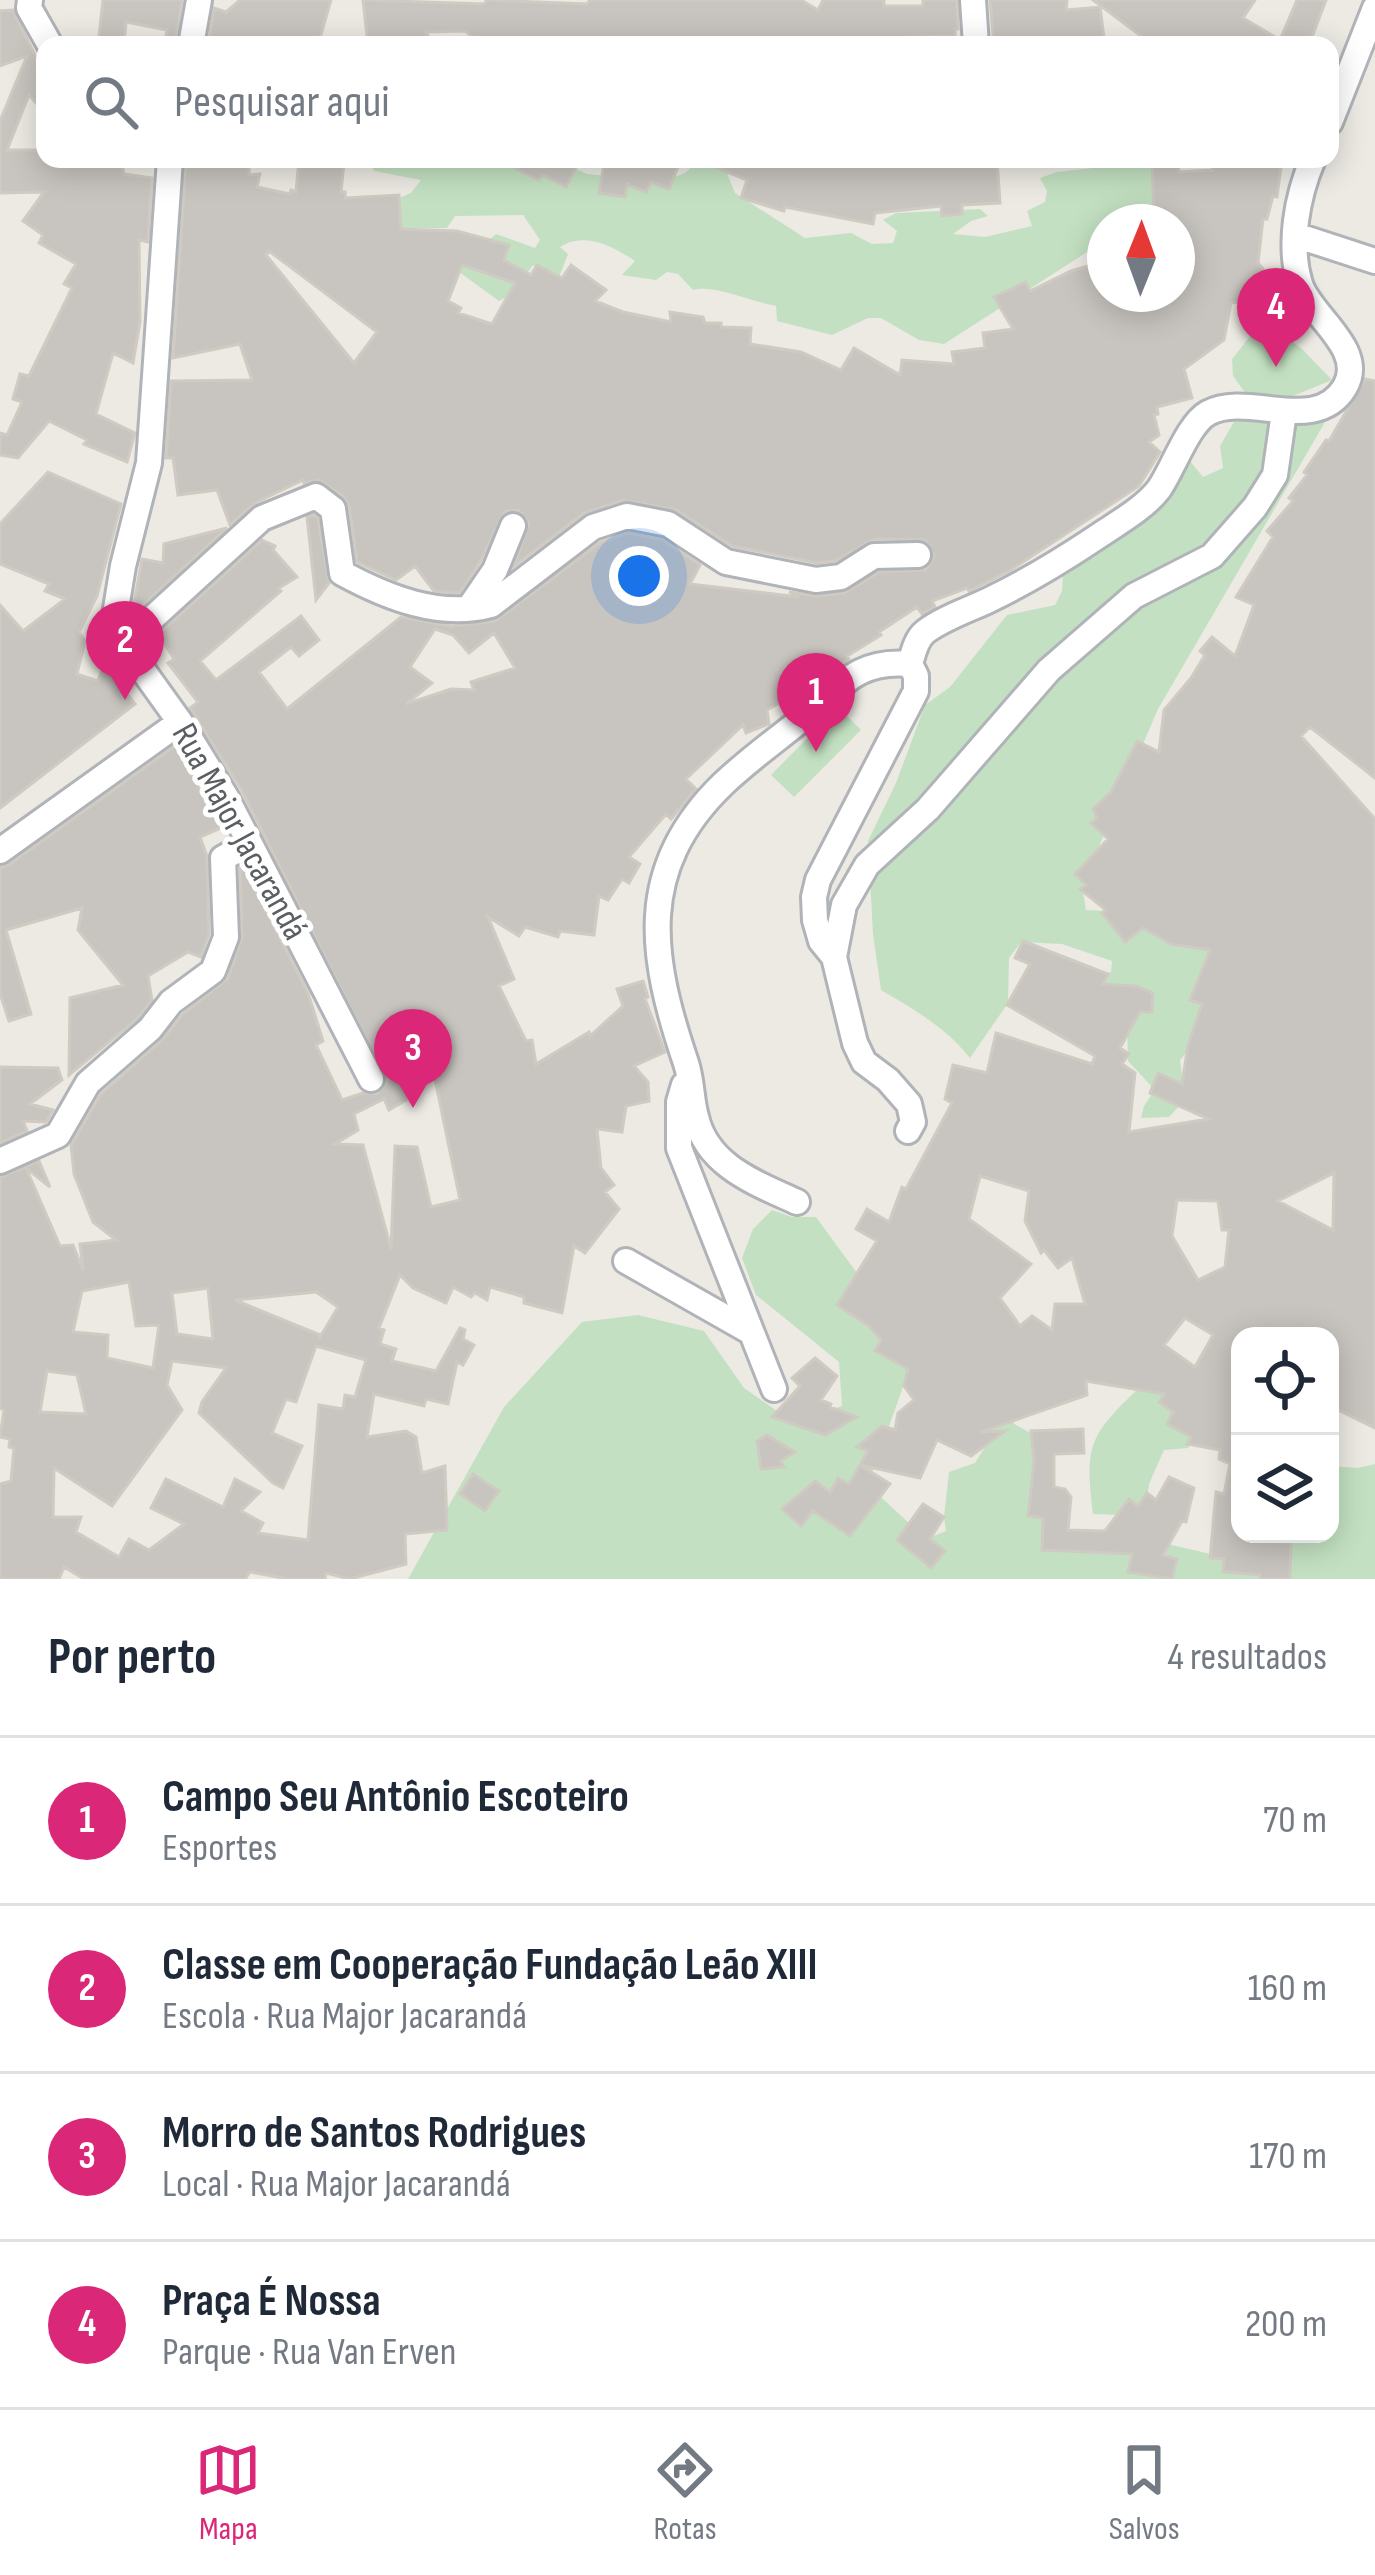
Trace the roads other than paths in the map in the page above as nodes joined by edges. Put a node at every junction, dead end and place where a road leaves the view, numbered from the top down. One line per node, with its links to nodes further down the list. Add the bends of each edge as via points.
1 (30, 0): 5 (street)
2 (199, 0): 6 (street)
3 (974, 0): 7 (street)
4 (1375, 8): 8 (street)
5 (45, 36)
6 (193, 36)
7 (976, 36)
8 (1339, 99)
9 (169, 168): 17 (street, via 149,463 114,621)
10 (1310, 168): 11 (street)
11 (1295, 235): 12 (street); 13 (street, via 1298,280 1345,350 1349,377 1330,402)
12 (1375, 261)
13 (1284, 412): 18 (street, via 1210,411 1156,493 1087,543 925,632); 22 (street, via 1275,475 1255,507 1212,556 1134,596 1049,670 928,809 867,865 844,905)
14 (513, 526): 16 (street)
15 (918, 554): 16 (street, via 874,556 842,577 816,580 726,562 668,524 627,516 593,527 491,605)
16 (469, 608): 17 (street, via 404,604 342,573 333,509 316,496 262,518)
17 (124, 644): 19 (street, Rua Major Jacarandá)
18 (910, 664): 22 (street, via 916,691 818,880 814,920); 23 (street, via 868,665 723,784 668,861 657,898 656,951)
19 (181, 722): 20 (street, Rua Major Jacarandá); 21 (street)
20 (250, 844): 24 (street, Rua Major Jacarandá); 26 (street, via 223,858 226,937 213,971 88,1083 58,1135)
21 (0, 851)
22 (834, 957): 25 (street, via 855,1043 909,1104)
23 (688, 1072): 27 (street, via 696,1120 717,1158); 29 (street, via 679,1148)
24 (371, 1079)
25 (908, 1131)
26 (0, 1161)
27 (797, 1202)
28 (626, 1261): 29 (street)
29 (751, 1332): 30 (street)
30 (774, 1389)

